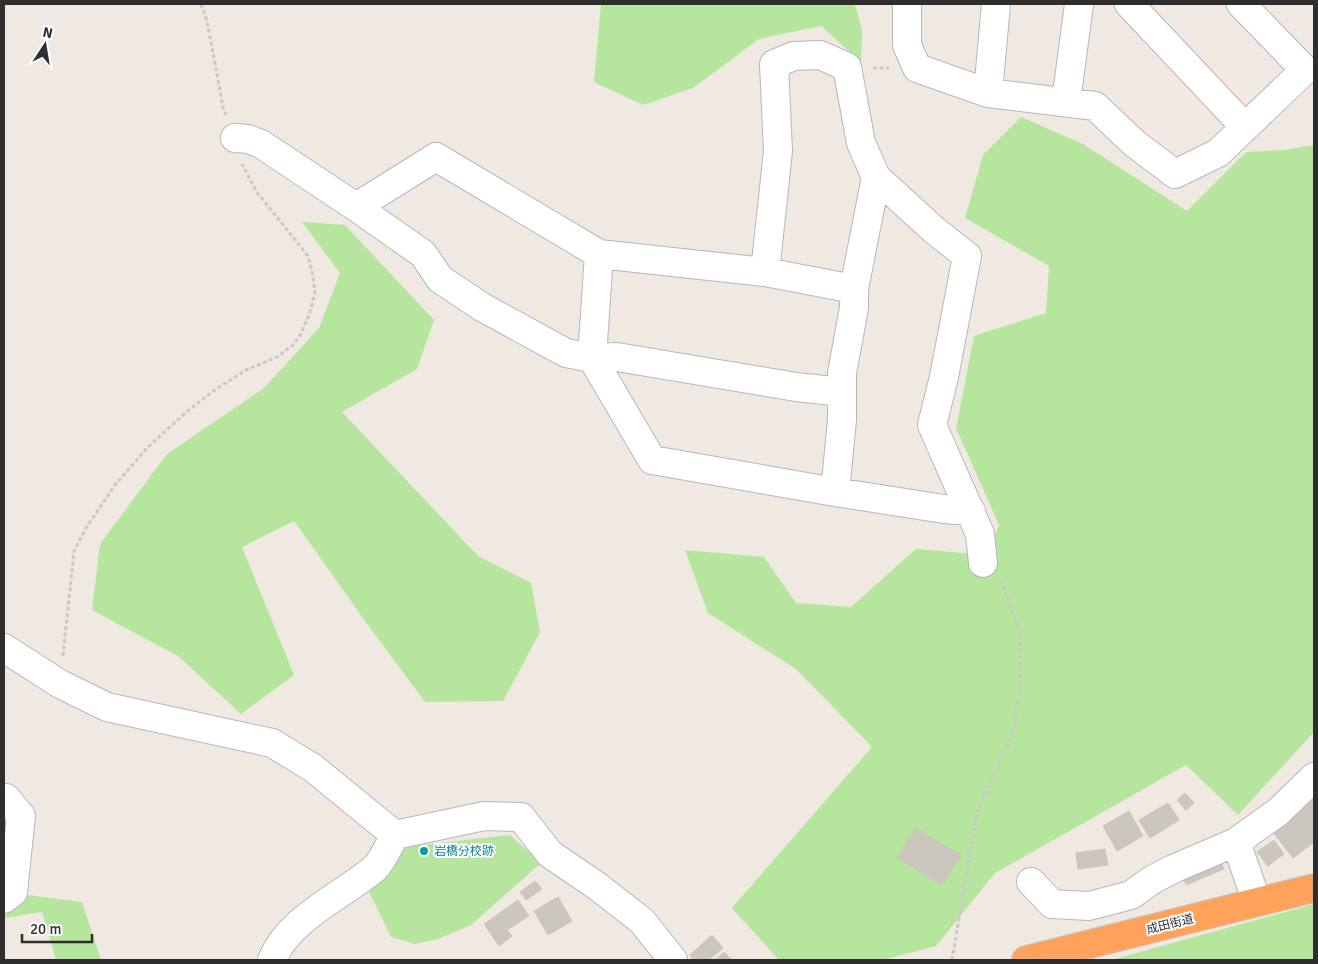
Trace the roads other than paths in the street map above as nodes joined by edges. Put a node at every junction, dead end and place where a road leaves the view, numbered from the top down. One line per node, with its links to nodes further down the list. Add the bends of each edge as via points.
1 (907, 4): 6 (street, via 907,45 917,68)
2 (996, 4): 6 (street)
3 (1079, 4): 7 (street)
4 (1129, 4): 8 (street)
5 (1241, 4): 8 (street, via 1305,70)
6 (988, 93): 7 (street)
7 (1066, 102): 8 (street, via 1095,106 1134,143 1175,174 1218,153)
8 (1245, 127)
9 (235, 138): 11 (street, via 261,144)
10 (876, 177): 13 (street, via 861,144 847,67 820,55 794,56 774,64 778,151); 14 (street); 18 (street, via 967,256 932,425)
11 (356, 206): 12 (street, via 436,157); 15 (street, via 423,254 440,279 482,307 566,353)
12 (599, 254): 13 (street); 15 (street)
13 (765, 272): 14 (street)
14 (854, 289): 16 (street)
15 (592, 358): 16 (street, via 617,357); 17 (street, via 652,460)
16 (842, 392): 17 (street)
17 (834, 492): 18 (street, via 944,510)
18 (971, 511): 19 (street, via 980,534)
19 (983, 563)
20 (4, 648): 23 (street, via 60,684 107,707 272,743 313,768)
21 (1314, 777): 24 (street, via 1278,812)
22 (4, 798): 27 (street, via 21,816 13,892)
23 (394, 835): 29 (street, via 376,866 295,927); 30 (street, via 484,816 520,817 550,854 642,921)
24 (1236, 842): 25 (street, via 1173,869 1131,895 1089,906 1052,904); 28 (street)
25 (1031, 882)
26 (1314, 888): 28 (highway, 成田街道)
27 (4, 899)
28 (1258, 902): 31 (highway, 成田街道)
29 (272, 960)
30 (673, 960)
31 (1026, 960)

